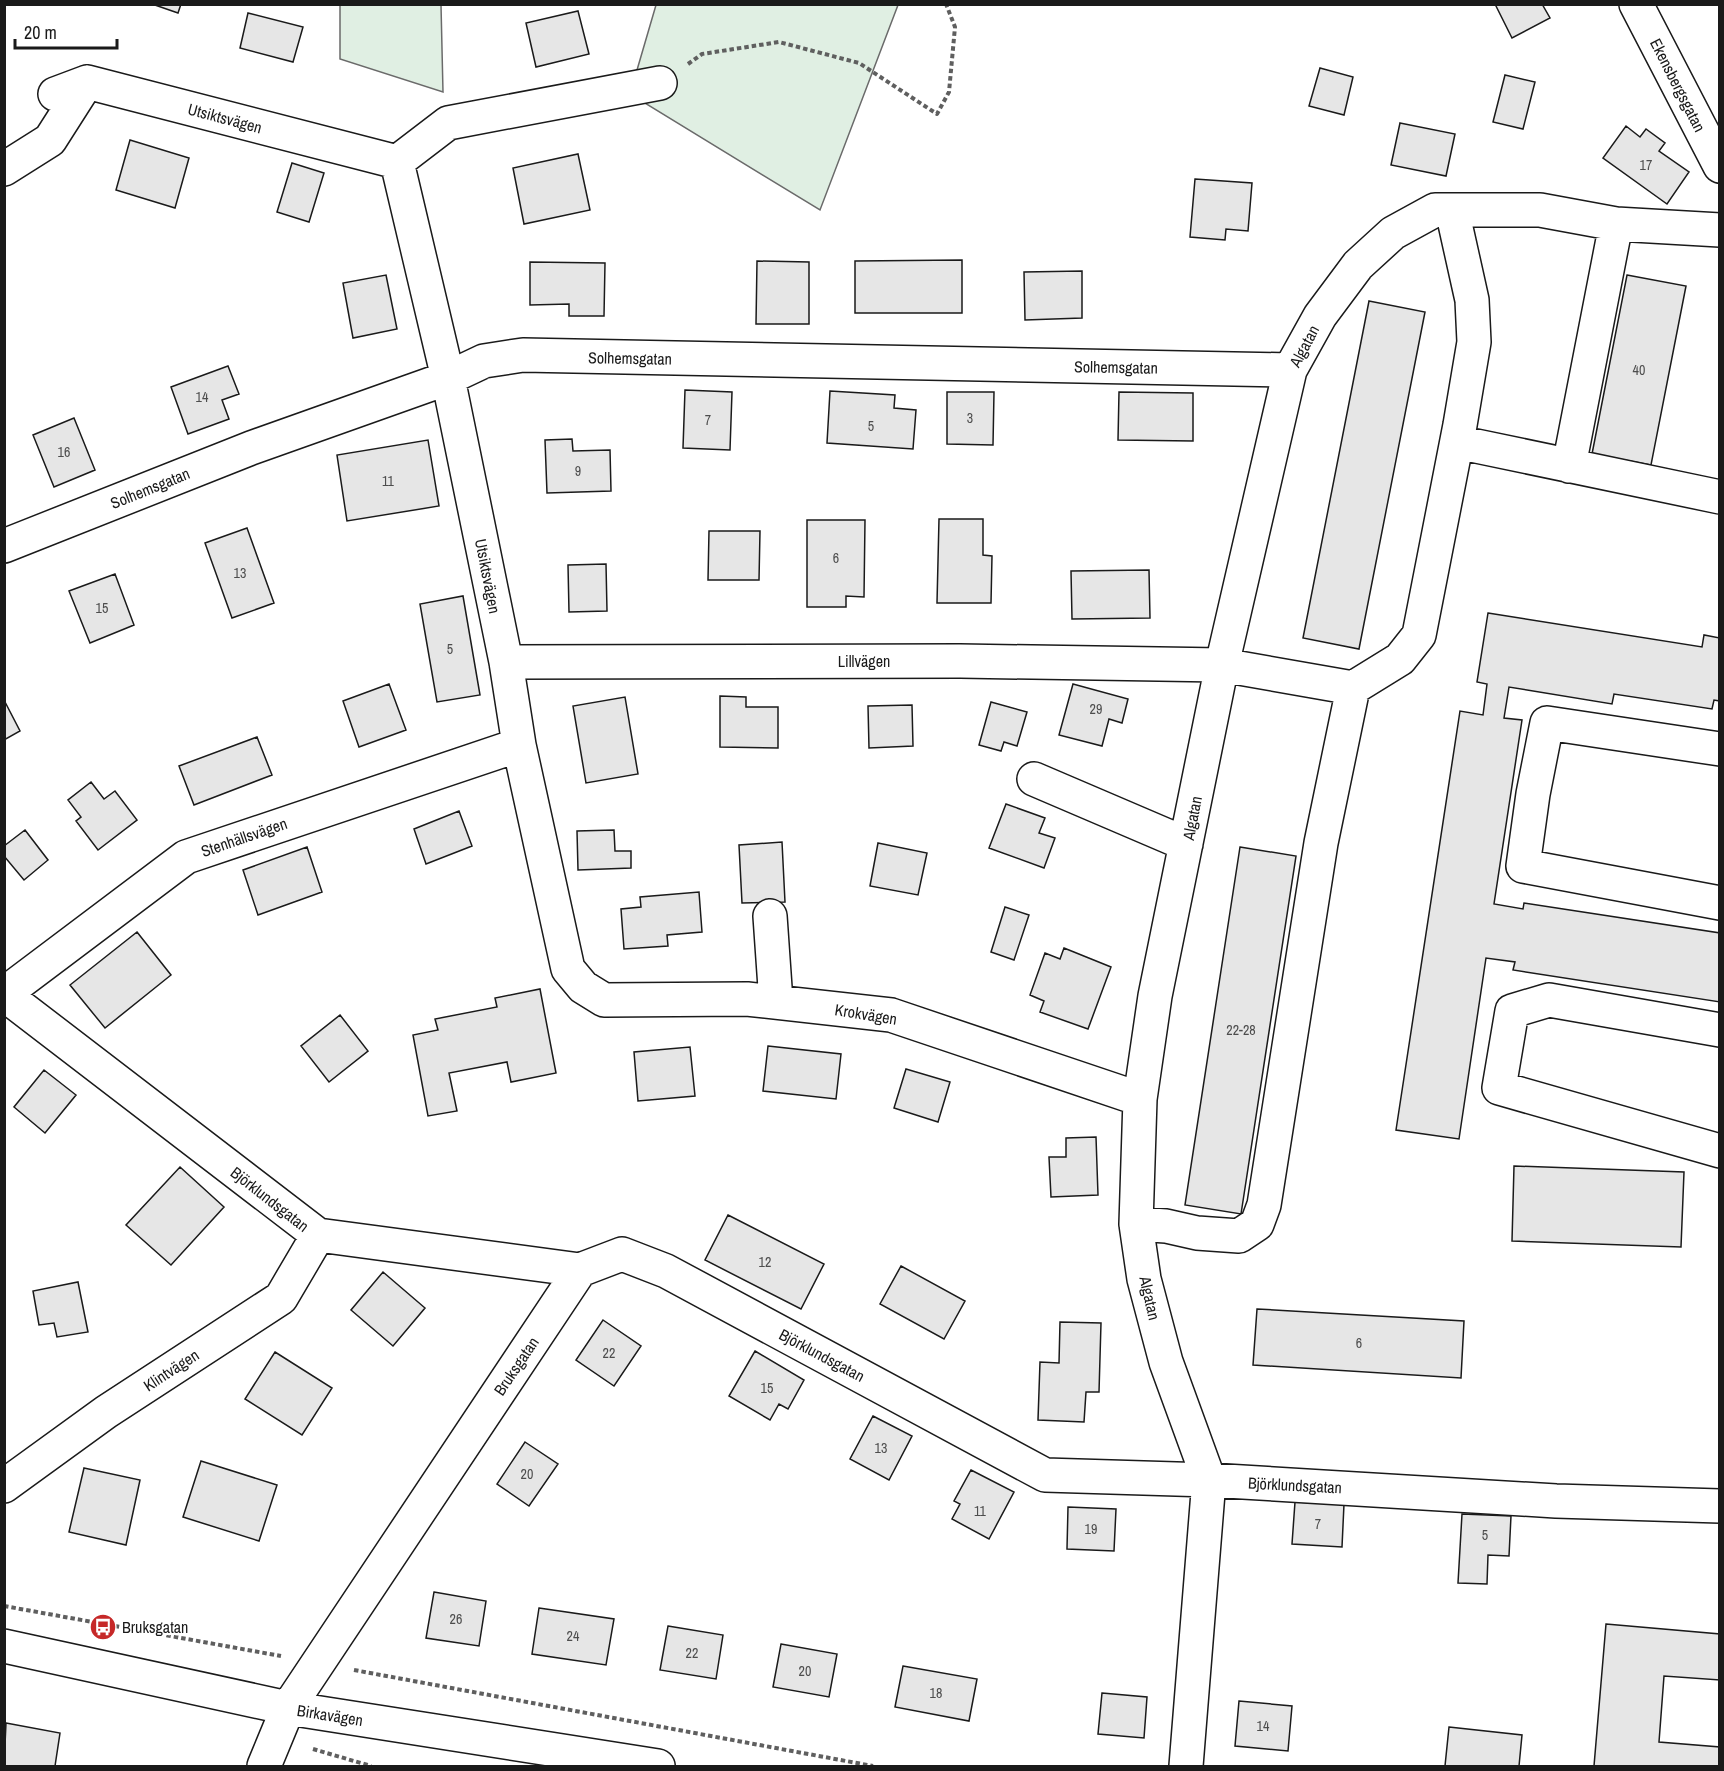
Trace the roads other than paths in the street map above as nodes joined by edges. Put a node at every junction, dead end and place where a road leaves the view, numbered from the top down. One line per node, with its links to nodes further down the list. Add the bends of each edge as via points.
1 (1636, 4): 6 (street, Ekensbergsgatan)
2 (87, 82): 4 (street); 5 (street, Utsiktsvägen); 7 (street, via 50,140)
3 (660, 83): 5 (street, via 448,123)
4 (55, 94)
5 (397, 162): 12 (street, Utsiktsvägen)
6 (1719, 166)
7 (4, 169)
8 (1452, 210): 9 (street, Algatan, via 1540,210); 11 (street, Algatan, via 1435,210 1393,232 1358,265 1320,316); 13 (street, via 1472,300 1474,342)
9 (1617, 224): 10 (street, Algatan); 14 (street)
10 (1719, 231)
11 (1290, 370): 12 (street, Solhemsgatan, via 523,355 484,361); 18 (street, Algatan)
12 (448, 378): 16 (street, Solhemsgatan, via 251,448); 17 (street, Utsiktsvägen)
13 (1457, 442): 14 (street); 19 (street, via 1419,635 1401,659)
14 (1569, 466): 15 (street)
15 (1719, 497)
16 (4, 546)
17 (506, 662): 18 (street, Lillvägen); 20 (street, Utsiktsvägen)
18 (1222, 665): 19 (street, Lillvägen); 23 (street, Algatan)
19 (1353, 688): 32 (street, via 1321,843 1264,1205 1257,1224 1239,1236)
20 (519, 745): 26 (street, Utsiktsvägen, via 568,969); 27 (street, Stenhällsvägen, via 186,856)
21 (1719, 749): 24 (street, via 1547,723 1523,866)
22 (1034, 779): 23 (street)
23 (1186, 844): 30 (street, Algatan, via 1155,996)
24 (1719, 903)
25 (770, 916): 28 (street)
26 (583, 987): 28 (street, Krokvägen, via 604,1000)
27 (5, 994): 33 (street, Björklundsgatan)
28 (776, 1002): 30 (street, Krokvägen, via 891,1015)
29 (1719, 1029): 31 (street, via 1549,1000 1512,1011 1499,1088)
30 (1140, 1099): 32 (street, Algatan)
31 (1719, 1150)
32 (1136, 1224): 35 (street, Algatan, via 1144,1279 1166,1362)
33 (318, 1235): 34 (street, Björklundsgatan); 36 (street, Klintvägen, via 281,1298 106,1412)
34 (580, 1270): 35 (street, Björklundsgatan, via 622,1254 666,1271 1045,1475); 39 (street, Bruksgatan)
35 (1209, 1480): 37 (street, Björklundsgatan, via 1556,1501); 42 (street, Algatan)
36 (4, 1486)
37 (1719, 1506)
38 (4, 1646): 39 (street, Birkavägen)
39 (288, 1708): 40 (street, Bruksgatan); 41 (street, Birkavägen)
40 (264, 1767)
41 (658, 1767)
42 (1186, 1767)

